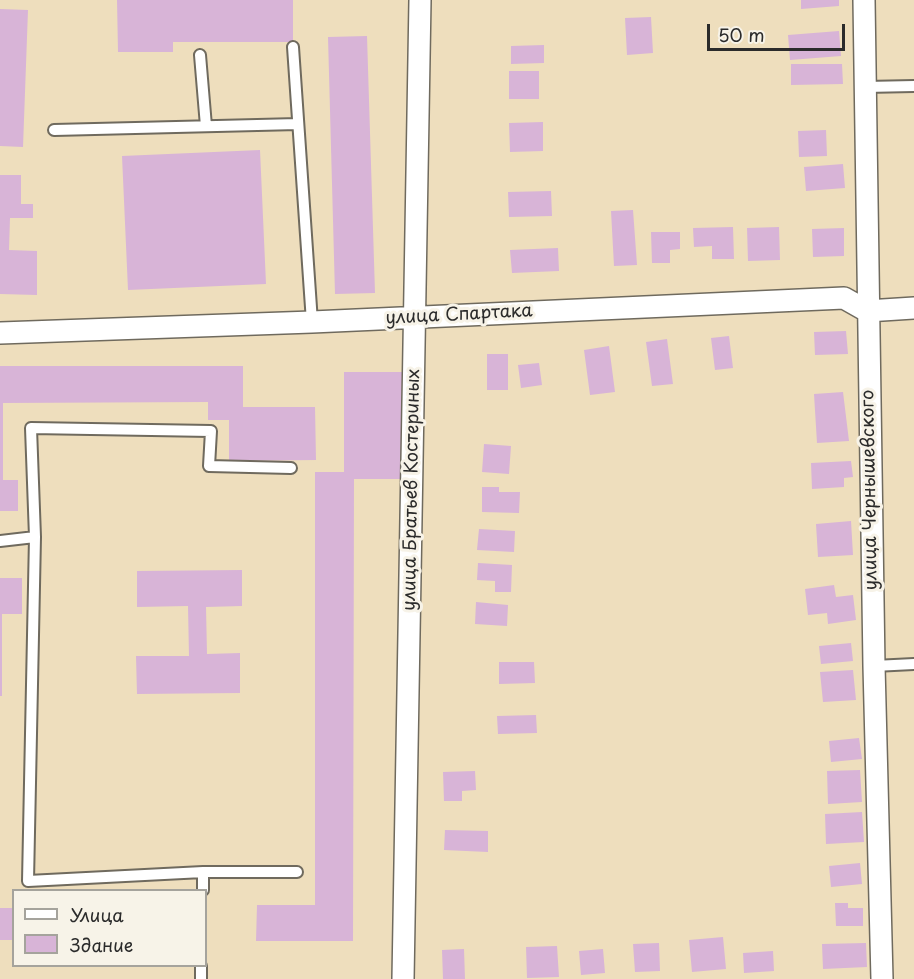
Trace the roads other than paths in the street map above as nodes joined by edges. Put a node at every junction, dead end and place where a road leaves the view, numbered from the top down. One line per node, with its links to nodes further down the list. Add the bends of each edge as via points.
1 (420, 0): 12 (street, улица Братьев Костериных)
2 (864, 0): 6 (street, улица Чернышевского)
3 (293, 47): 7 (lane)
4 (200, 55): 8 (lane)
5 (914, 86): 6 (lane)
6 (865, 87): 11 (street, улица Чернышевского)
7 (298, 124): 8 (lane); 13 (lane)
8 (206, 126): 9 (lane)
9 (54, 130)
10 (914, 308): 11 (street, улица Спартака)
11 (867, 311): 12 (street, улица Спартака, via 844,298); 19 (street, улица Чернышевского)
12 (415, 316): 13 (street, улица Спартака); 23 (street, улица Братьев Костериных)
13 (312, 322): 14 (street, улица Спартака)
14 (0, 333)
15 (291, 468): 16 (lane, via 209,466 211,431 31,428)
16 (35, 537): 17 (lane); 20 (lane, via 28,881)
17 (0, 541)
18 (914, 664): 19 (lane)
19 (874, 666): 24 (street, улица Чернышевского)
20 (203, 872): 21 (lane); 22 (lane)
21 (297, 872)
22 (203, 889)
23 (403, 979)
24 (882, 979)

